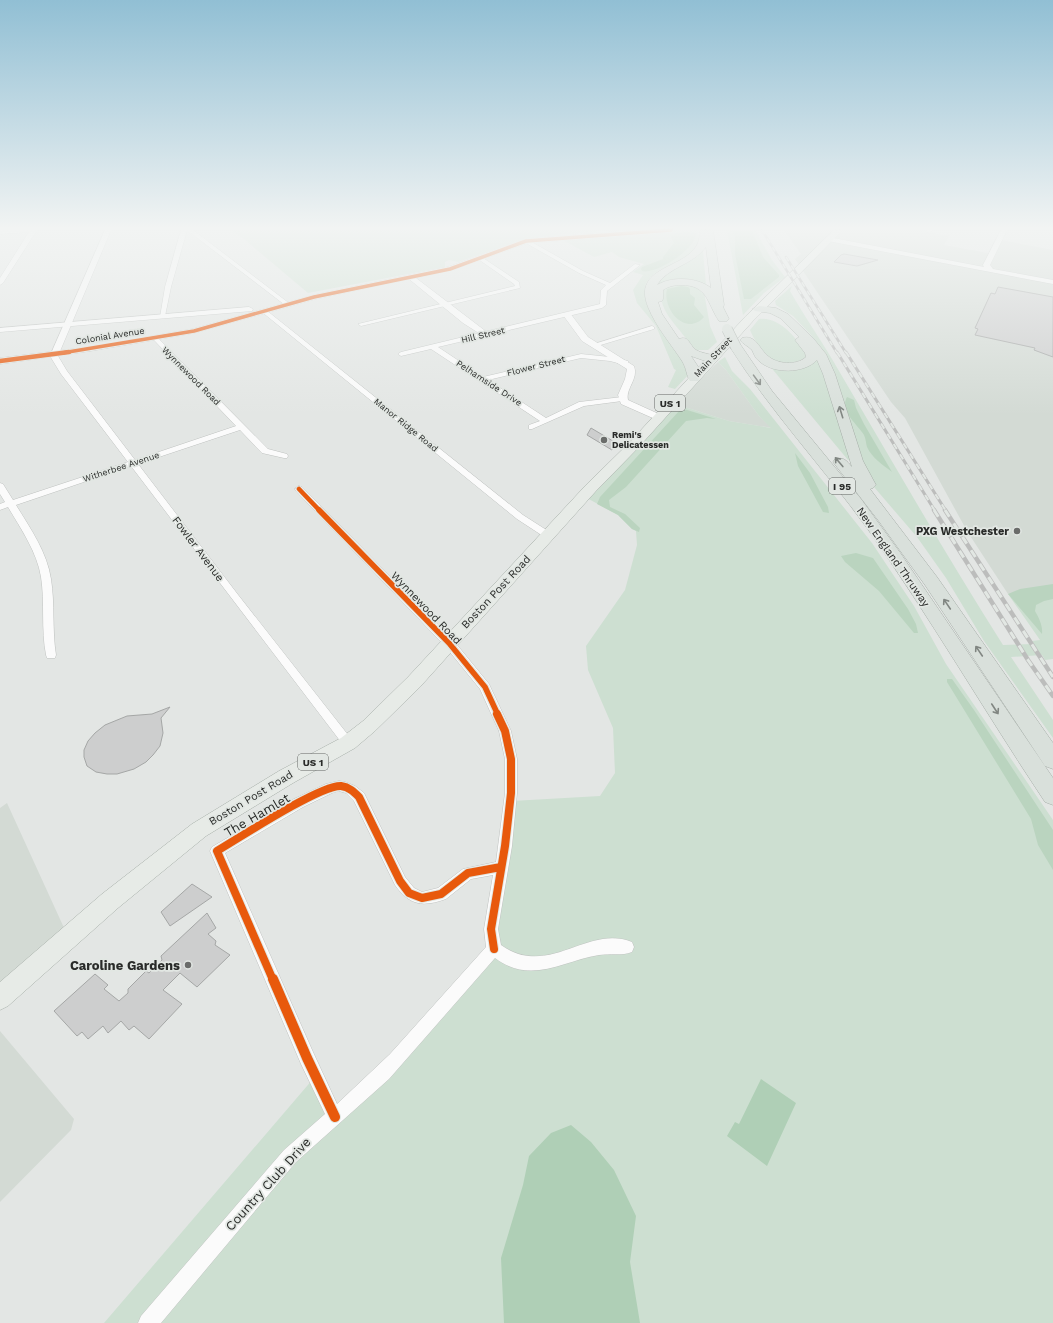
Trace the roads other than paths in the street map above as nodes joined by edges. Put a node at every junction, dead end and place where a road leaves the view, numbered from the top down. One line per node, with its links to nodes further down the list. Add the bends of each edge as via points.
1 (82, 292): 24 (street)
2 (167, 292): 20 (street)
3 (271, 292): 14 (street)
4 (341, 292): 14 (street, Colonial Avenue)
5 (429, 292): 15 (street)
6 (502, 292): 15 (street)
7 (604, 292): 19 (street, Hill Street, via 603,305)
8 (650, 292): 35 (highway, via 655,311)
9 (657, 292): 35 (highway, via 660,305)
10 (709, 292): 26 (highway)
11 (716, 292): 26 (highway, New England Thruway / I 95)
12 (775, 292): 13 (main road, Main Street / US 1)
13 (771, 296): 17 (main road, Main Street / US 1); 29 (highway, via 774,306 789,317)
14 (287, 304): 16 (street, Colonial Avenue)
15 (446, 305): 25 (street); 30 (street)
16 (274, 307): 18 (street, Colonial Avenue); 20 (street)
17 (759, 308): 21 (main road, Main Street / US 1); 23 (highway); 29 (highway, via 780,313)
18 (264, 311): 31 (street, Colonial Avenue, via 194,331); 55 (street, Manor Ridge Road, via 520,517)
19 (567, 315): 30 (street, Hill Street); 34 (street, via 585,339)
20 (162, 316): 24 (street)
21 (749, 319): 23 (highway, via 767,316); 32 (main road, Main Street / US 1)
22 (736, 320): 32 (highway, New England Thruway / I 95)
23 (782, 321): 32 (highway, via 811,352 812,358 807,363 794,366 772,363 764,359 755,348)
24 (68, 324): 28 (street); 36 (street)
25 (361, 324)
26 (725, 324): 32 (highway, New England Thruway / I 95, bridge)
27 (652, 328): 34 (street, Flower Street)
28 (0, 330)
29 (802, 333): 56 (highway, one-way to 29, via 863,475 856,461 825,362)
30 (485, 335): 33 (street, Hill Street)
31 (155, 338): 36 (street, Colonial Avenue); 47 (street, Wynnewood Road)
32 (737, 343): 35 (highway, via 714,351 702,352); 40 (main road, Main Street / US 1); 56 (highway, New England Thruway / I 95, one-way to 32, via 868,497 768,376); 61 (highway, New England Thruway / I 95, one-way to 61, via 767,392 872,524)
33 (433, 347): 37 (street, Hill Street); 43 (street, Pelhamside Drive)
34 (598, 348): 38 (street, Flower Street, via 598,354); 41 (street)
35 (683, 348): 40 (highway, via 688,356); 42 (highway, via 693,368)
36 (56, 353): 39 (street, Colonial Avenue); 50 (street, Fowler Avenue, via 54,356 64,372)
37 (401, 354)
38 (590, 356): 41 (street, Flower Street); 43 (street, Flower Street, via 560,360)
39 (0, 361)
40 (710, 361): 42 (main road, Main Street / US 1)
41 (626, 363): 44 (street, via 632,372)
42 (694, 378): 45 (main road, Main Street / US 1)
43 (484, 379): 46 (street, Pelhamside Drive)
44 (622, 399): 45 (street); 46 (street, via 582,404)
45 (658, 417): 52 (main road, Main Street / US 1)
46 (544, 420): 48 (street)
47 (241, 427): 49 (street, Wynnewood Road, via 265,451); 50 (street, Witherbee Avenue)
48 (532, 427)
49 (284, 456)
50 (134, 463): 54 (street, Witherbee Avenue); 59 (street, Fowler Avenue)
51 (0, 486): 54 (street)
52 (591, 488): 55 (main road, Boston Post Road / US 1)
53 (299, 489): 57 (street, Wynnewood Road)
54 (5, 505): 58 (street, via 37,550 44,567)
55 (550, 534): 57 (main road, Boston Post Road / US 1)
56 (931, 581): 60 (highway, New England Thruway / I 95, one-way to 56)
57 (448, 643): 59 (main road, Boston Post Road / US 1, via 414,682); 62 (street, Wynnewood Road, via 485,687 505,731 511,759 511,793)
58 (51, 655)
59 (348, 743): 65 (main road, Boston Post Road / US 1, via 198,830 110,901)
60 (1053, 760)
61 (1053, 796)
62 (501, 867): 64 (street, Wynnewood Road, via 491,929); 66 (street, The Hamlet, via 468,873 441,894 422,898 409,893 400,881 360,797 348,787 337,786 318,793 217,851)
63 (627, 947): 64 (street, via 604,946 535,965 509,959)
64 (494, 949): 66 (street, Country Club Drive, via 472,971 396,1061)
65 (0, 998)
66 (335, 1118): 67 (street, Country Club Drive, via 290,1156)
67 (148, 1323)

